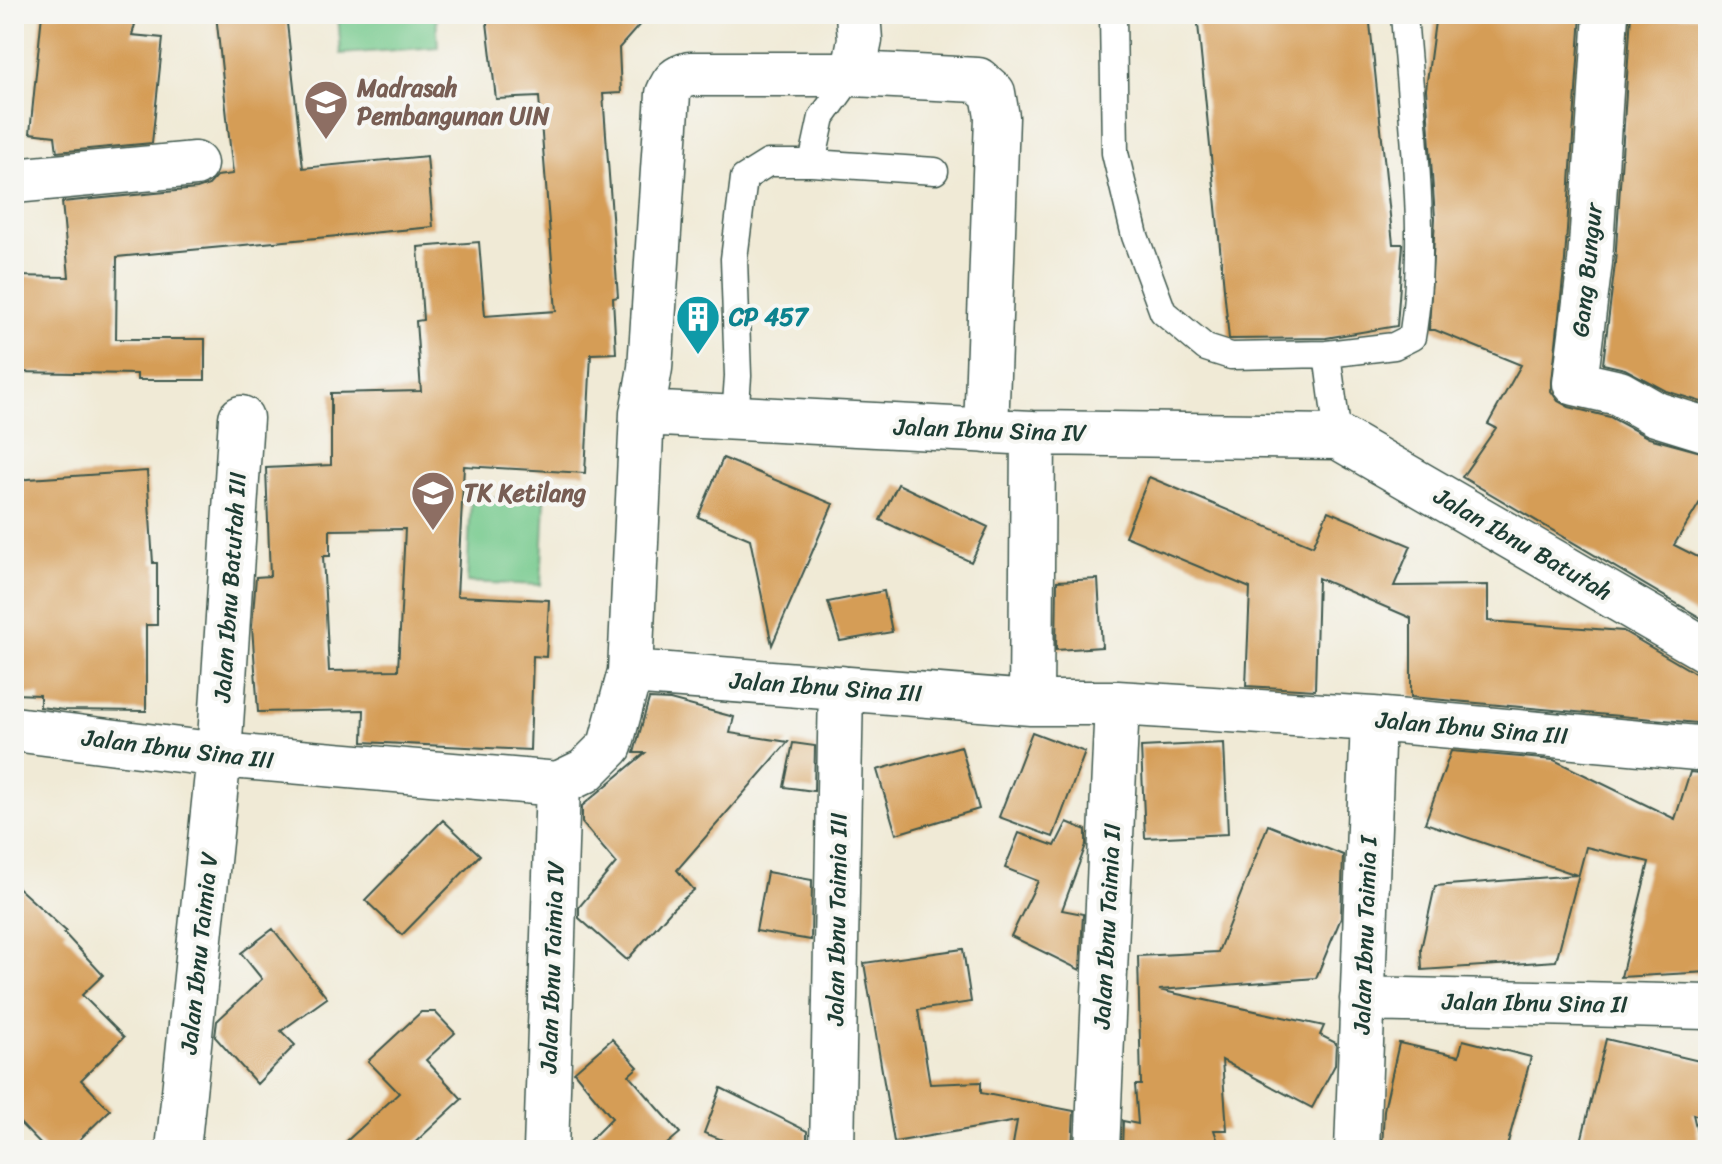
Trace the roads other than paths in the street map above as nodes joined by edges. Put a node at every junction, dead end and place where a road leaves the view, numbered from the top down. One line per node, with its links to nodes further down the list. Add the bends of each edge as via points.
1 (858, 14): 5 (street, via 860,40)
2 (1113, 14): 10 (lane, via 1115,153 1135,236 1163,312 1206,348 1231,356)
3 (1404, 14): 10 (lane, via 1419,257 1412,337 1394,346)
4 (1606, 14): 14 (street, Gang Bungur, via 1590,262 1575,383 1619,393 1656,414)
5 (853, 74): 6 (lane, via 822,117); 11 (street, via 690,74 672,84); 15 (street, via 978,80 993,93 997,117)
6 (812, 163): 8 (lane); 13 (lane, via 768,163 744,178 734,259)
7 (195, 164): 9 (street)
8 (935, 171)
9 (14, 181)
10 (1327, 354): 17 (lane)
11 (642, 413): 13 (street, Jalan Ibnu Sina IV); 19 (street)
12 (241, 418): 26 (street, Jalan Ibnu Batutah III)
13 (735, 419): 15 (street, Jalan Ibnu Sina IV)
14 (1708, 430)
15 (986, 431): 16 (street, Jalan Ibnu Sina IV)
16 (1033, 433): 17 (street, Jalan Ibnu Sina IV); 21 (street)
17 (1338, 437): 18 (street, Jalan Ibnu Batutah)
18 (1708, 651)
19 (630, 672): 20 (street, Jalan Ibnu Sina III); 27 (street, via 610,746 585,771)
20 (841, 688): 21 (street, Jalan Ibnu Sina III); 32 (street, Jalan Ibnu Taimia III)
21 (1031, 703): 22 (street, Jalan Ibnu Sina III)
22 (1117, 703): 23 (street, Jalan Ibnu Sina III); 33 (street, Jalan Ibnu Taimia II)
23 (1373, 719): 25 (street, Jalan Ibnu Sina III); 28 (street, Jalan Ibnu Taimia I)
24 (14, 729): 26 (street, Jalan Ibnu Sina III)
25 (1708, 749)
26 (219, 755): 27 (street, Jalan Ibnu Sina III); 30 (street, Jalan Ibnu Taimia V)
27 (558, 784): 31 (street, Jalan Ibnu Taimia IV)
28 (1362, 999): 29 (street, Jalan Ibnu Sina II); 34 (street, Jalan Ibnu Taimia I)
29 (1708, 1007)
30 (178, 1150)
31 (546, 1150)
32 (832, 1150)
33 (1097, 1150)
34 (1357, 1150)

